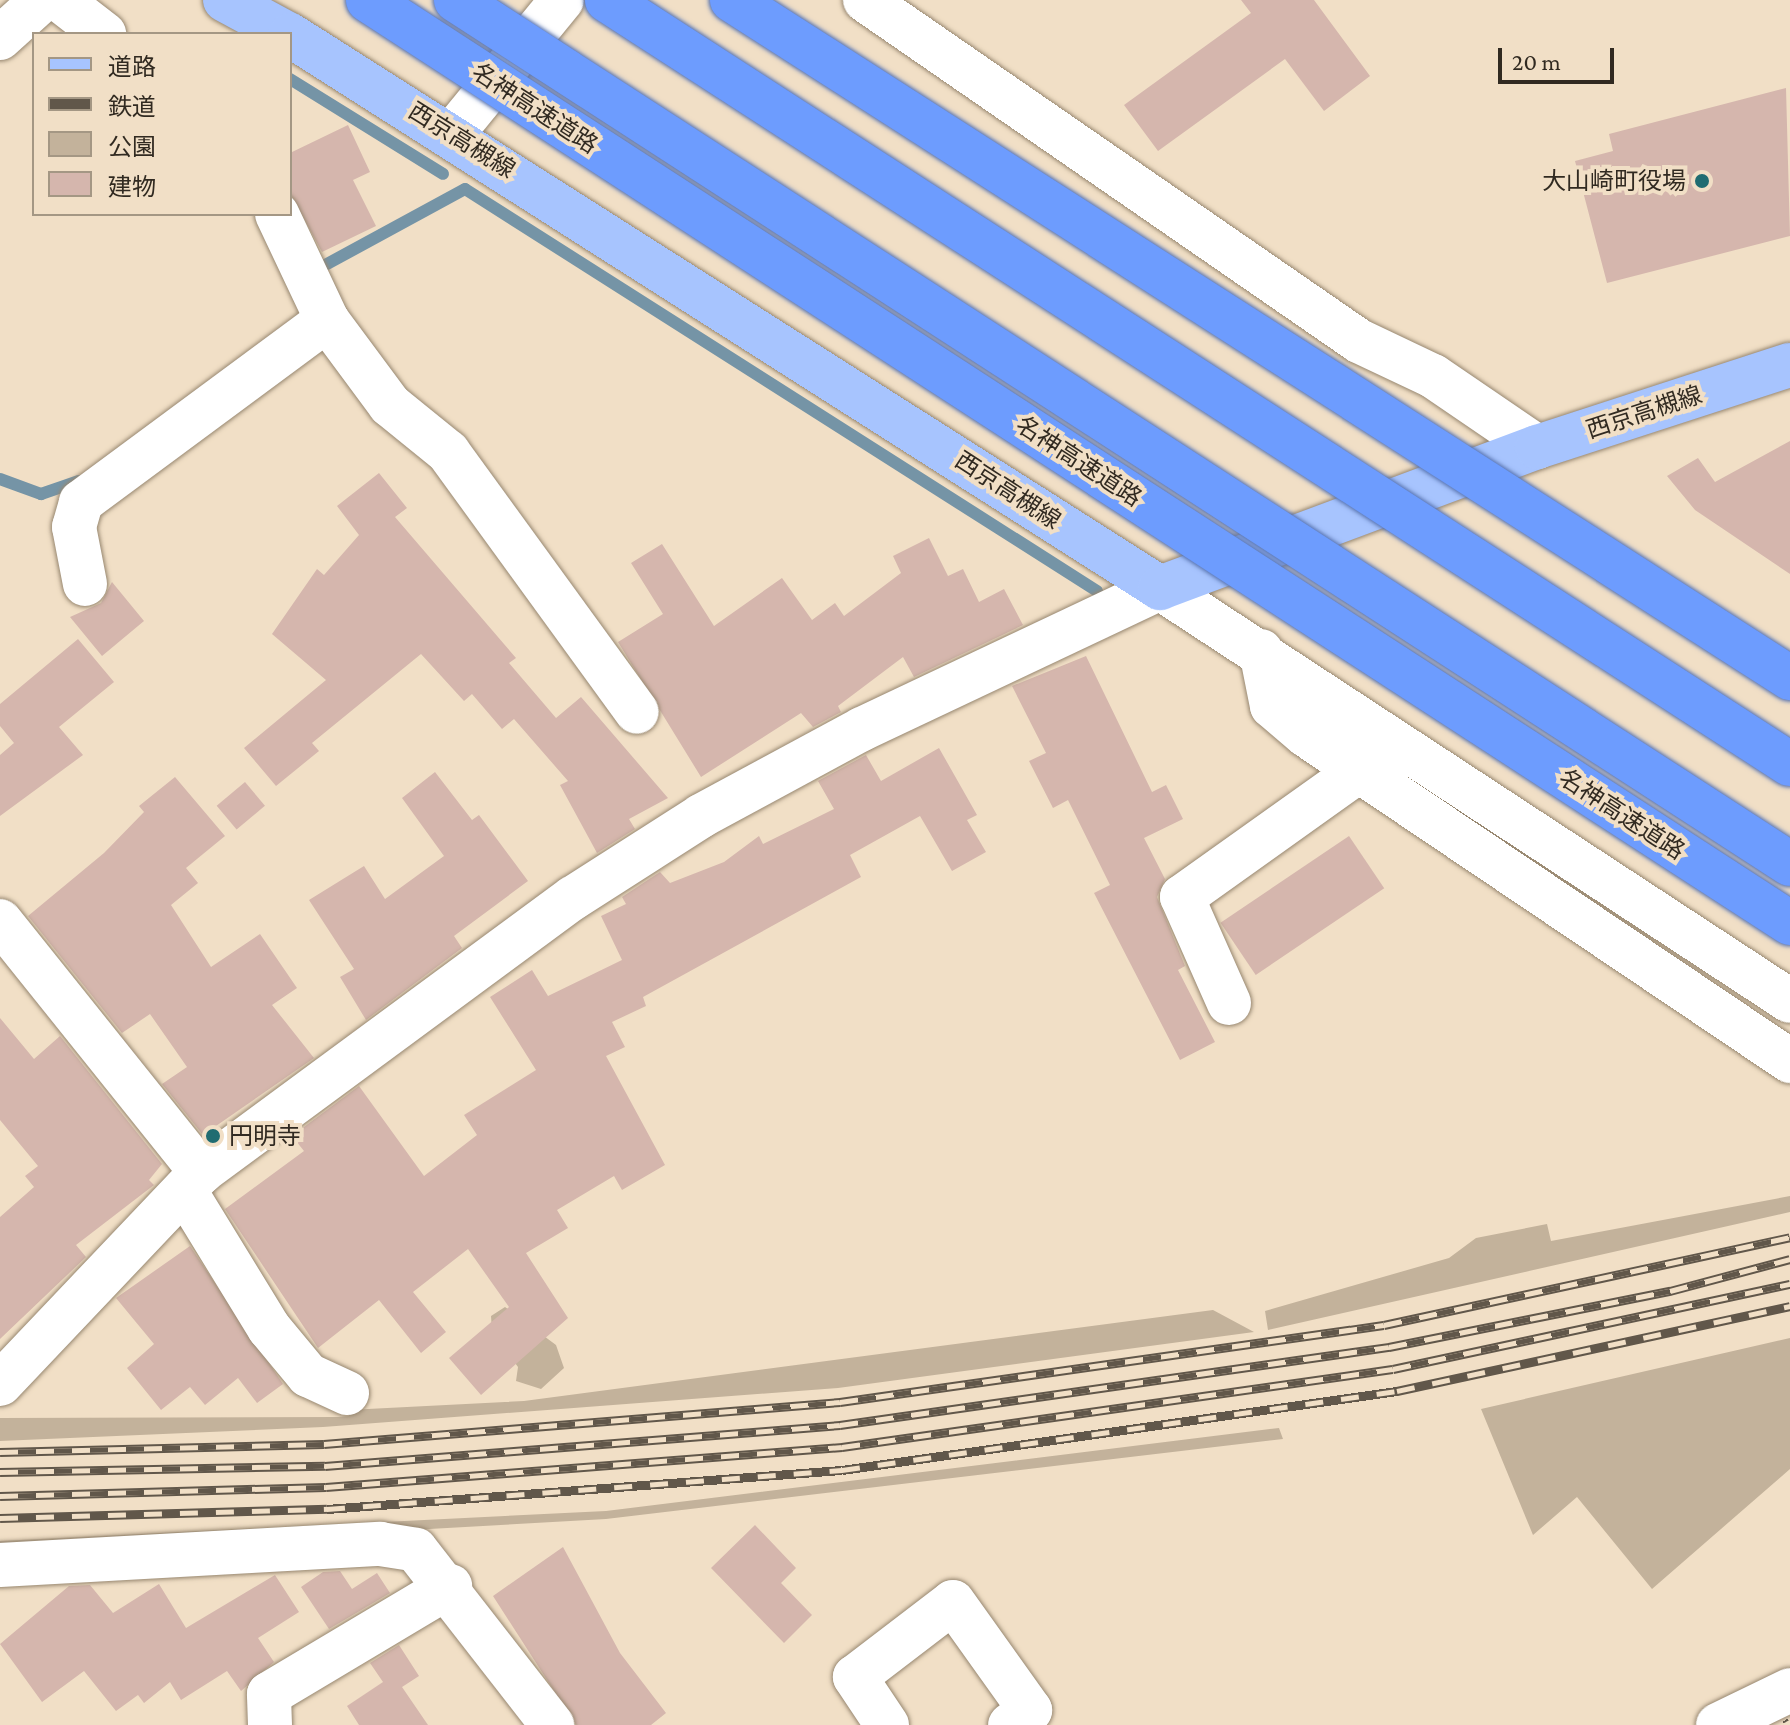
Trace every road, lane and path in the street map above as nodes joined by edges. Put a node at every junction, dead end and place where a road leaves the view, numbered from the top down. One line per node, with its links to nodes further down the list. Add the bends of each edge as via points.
1 (42, 0): 12 (street)
2 (60, 0): 10 (street)
3 (225, 0): 11 (main road, 西京高槻線)
4 (368, 0): 28 (highway, 名神高速道路, bridge)
5 (456, 0): 26 (highway, 名神高速道路, bridge)
6 (562, 0): 14 (street)
7 (607, 0): 24 (highway, bridge)
8 (732, 0): 22 (highway, bridge)
9 (865, 0): 18 (street, via 1359,341 1433,376)
10 (101, 32)
11 (278, 32)
12 (0, 38)
13 (292, 40): 14 (main road, 西京高槻線)
14 (453, 133): 20 (main road, 西京高槻線)
15 (278, 216): 16 (street)
16 (327, 320): 19 (street, via 81,502 74,527); 23 (street, via 390,405 448,452)
17 (1790, 365): 18 (main road, 西京高槻線)
18 (1537, 447): 20 (main road, 西京高槻線)
19 (85, 584)
20 (1160, 588): 21 (street); 32 (street, via 862,729 701,816 573,898)
21 (1261, 651): 25 (street, via 1272,706); 29 (street)
22 (1790, 678)
23 (637, 712)
24 (1790, 764)
25 (1360, 770): 30 (street, via 1182,897); 31 (street)
26 (1790, 864)
27 (0, 921): 32 (street)
28 (1790, 923)
29 (1790, 1001)
30 (1229, 1003)
31 (1790, 1061)
32 (193, 1181): 33 (street); 34 (street, via 269,1328 308,1375)
33 (0, 1384)
34 (341, 1400)
35 (0, 1565): 36 (street, via 380,1544 416,1550)
36 (450, 1586): 38 (street, via 269,1694); 39 (street)
37 (1790, 1690): 42 (street)
38 (270, 1725)
39 (552, 1725)
40 (887, 1725): 41 (street, via 855,1677 953,1602 1030,1710)
41 (1010, 1725)
42 (1718, 1725)

